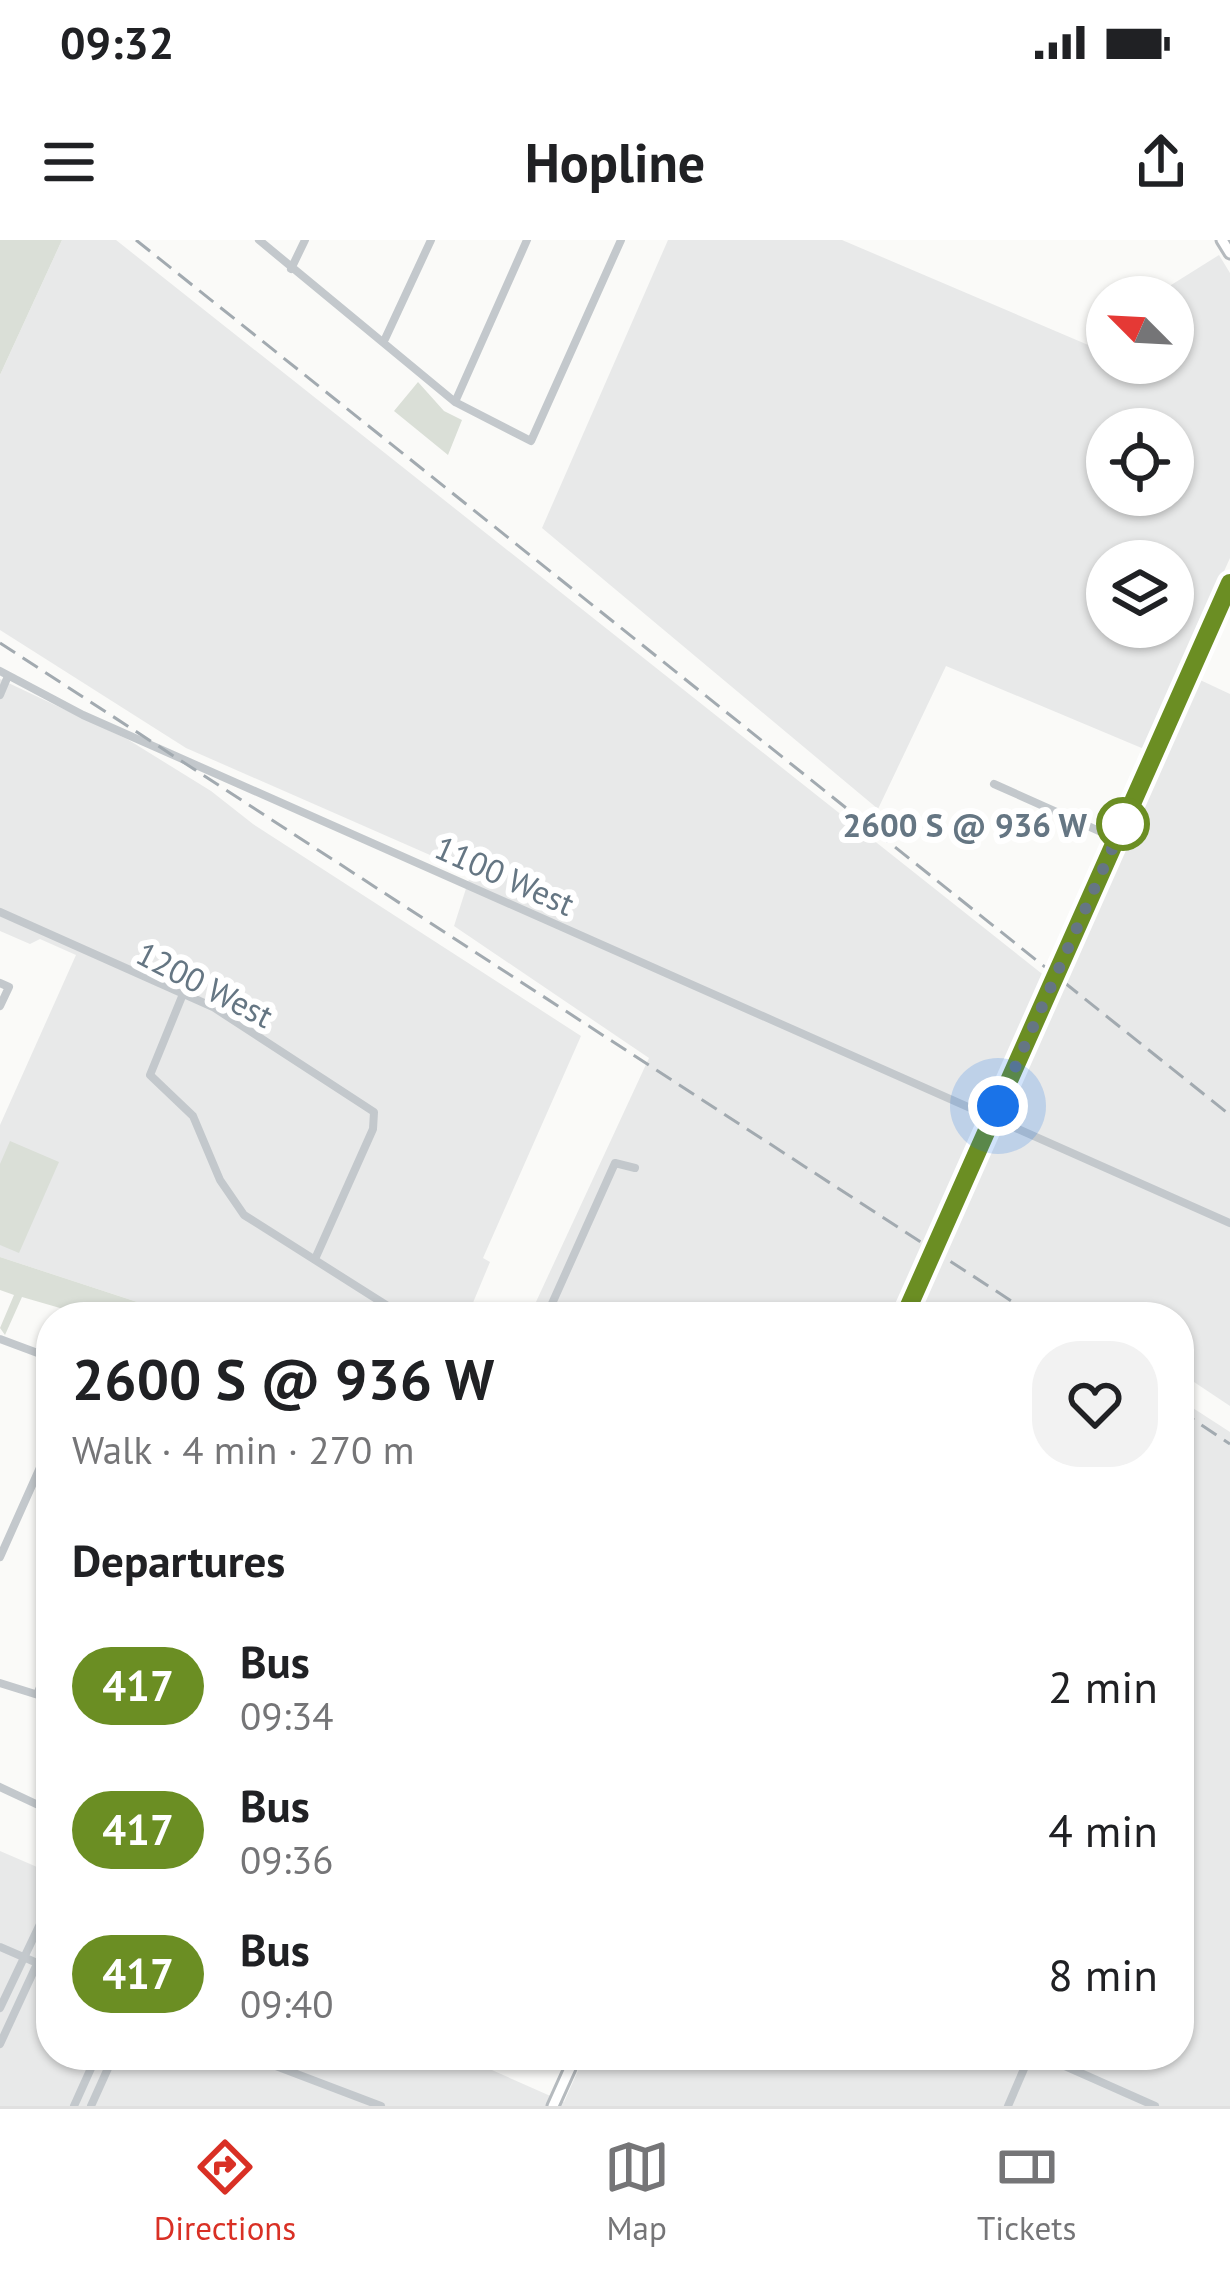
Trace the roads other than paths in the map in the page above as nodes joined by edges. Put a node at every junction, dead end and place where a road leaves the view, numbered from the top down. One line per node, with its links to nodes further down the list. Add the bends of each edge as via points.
1 (259, 240): 8 (street)
2 (305, 240): 8 (street)
3 (431, 240): 9 (street)
4 (527, 240): 10 (street)
5 (621, 240): 10 (street, via 531,441)
6 (1222, 240): 7 (main road)
7 (1230, 253)
8 (291, 269): 9 (street)
9 (385, 339): 10 (street)
10 (454, 402)
11 (1230, 583): 15 (main road)
12 (4, 674): 13 (street); 20 (street, 1100 West)
13 (0, 695)
14 (994, 784): 15 (street)
15 (1117, 839): 20 (main road)
16 (0, 912): 18 (street, 1200 West)
17 (4, 985): 19 (street)
18 (183, 994): 23 (street, via 151,1078 193,1116 244,1215); 23 (street, 1200 West, via 378,1116)
19 (0, 1006)
20 (993, 1117): 22 (street, 1100 West); 26 (main road)
21 (635, 1168): 25 (street, via 615,1163)
22 (1230, 1223)
23 (315, 1259): 24 (street)
24 (382, 1302)
25 (553, 1302)
26 (911, 1302)
27 (0, 1339): 28 (street)
28 (36, 1352)
29 (36, 1477): 30 (street)
30 (0, 1557)
31 (0, 1682): 32 (street)
32 (36, 1694)
33 (0, 1787): 34 (street)
34 (36, 1804)
35 (36, 1932): 37 (street)
36 (0, 1947): 37 (street)
37 (23, 1958): 38 (street); 40 (street)
38 (36, 1963)
39 (36, 1968): 41 (street)
40 (0, 2008)
41 (0, 2044)
42 (91, 2070): 48 (street)
43 (107, 2070): 49 (street)
44 (287, 2070): 50 (street)
45 (569, 2070): 51 (main road)
46 (1024, 2070): 52 (street)
47 (1074, 2070): 53 (street)
48 (77, 2101): 49 (street)
49 (92, 2104)
50 (381, 2106)
51 (553, 2106)
52 (1008, 2106)
53 (1155, 2106)

